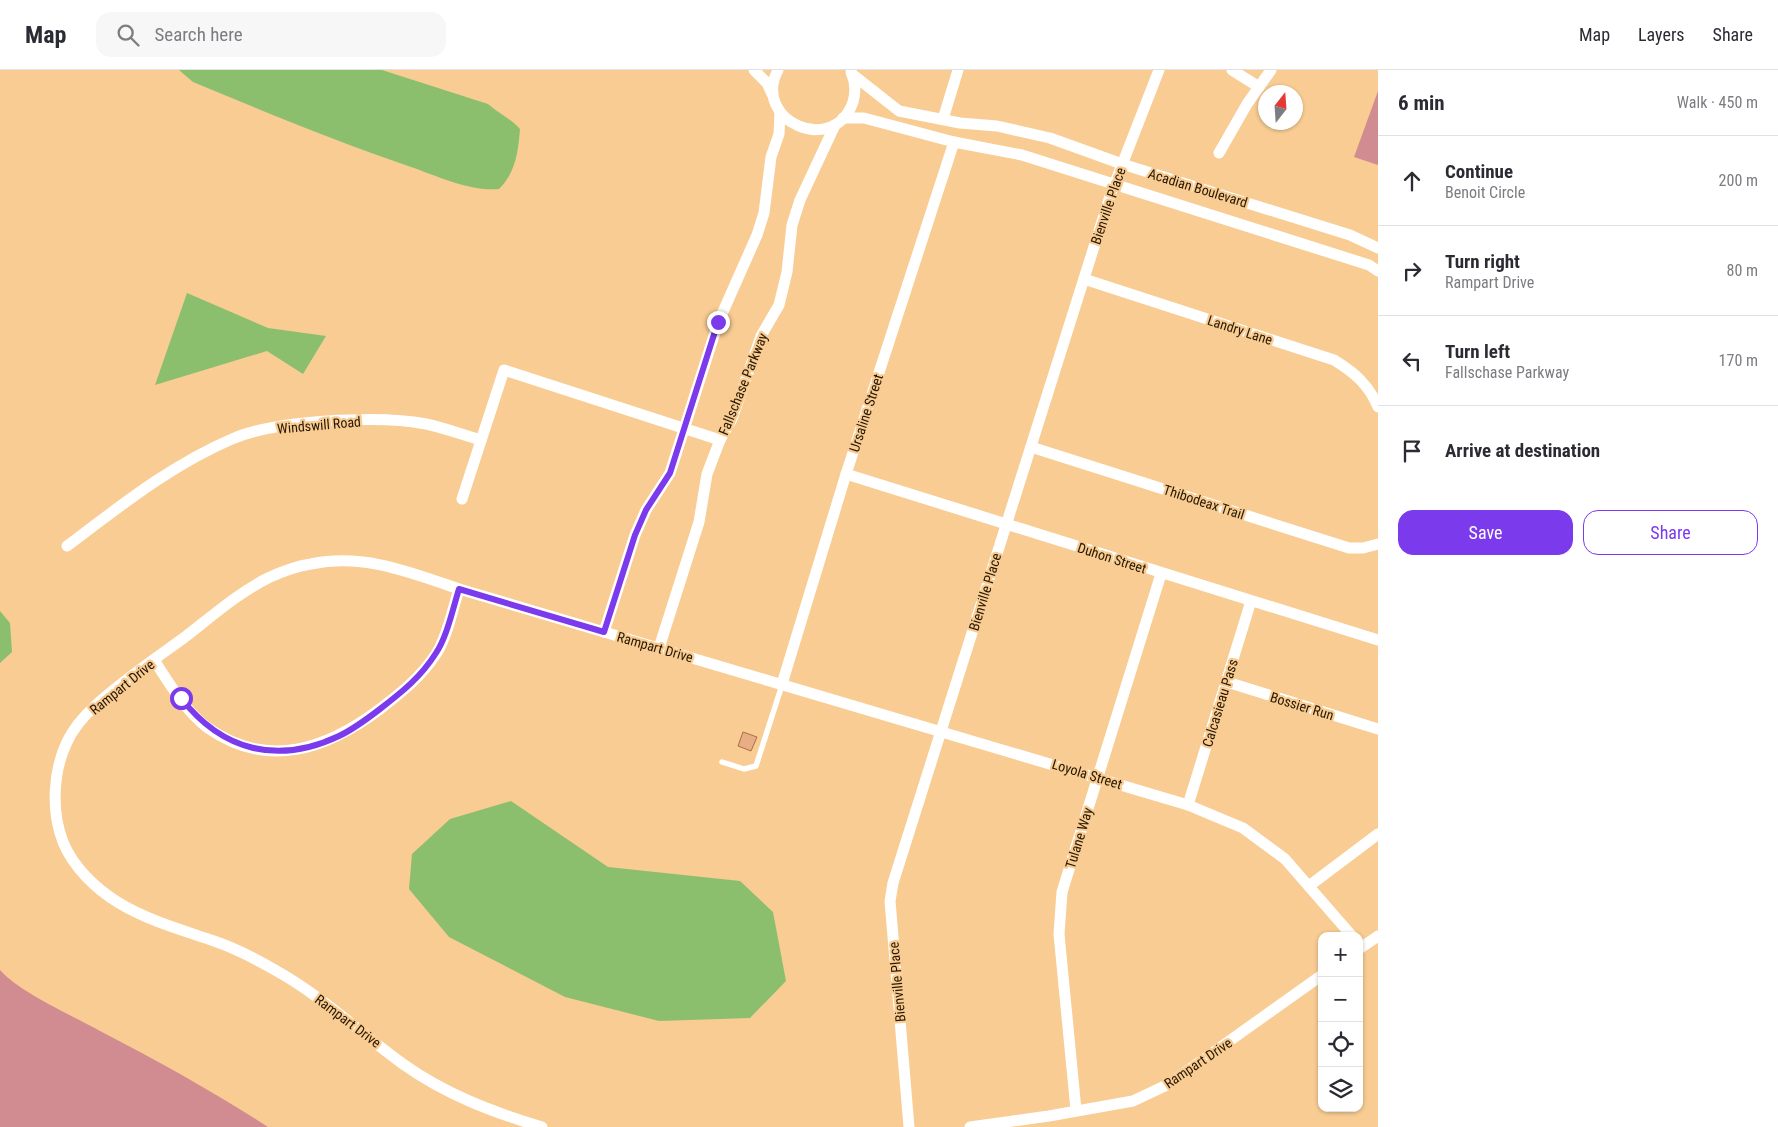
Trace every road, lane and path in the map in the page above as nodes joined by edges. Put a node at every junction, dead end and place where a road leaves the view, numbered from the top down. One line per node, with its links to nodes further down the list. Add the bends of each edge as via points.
1 (754, 70): 11 (street, via 767,83)
2 (778, 70): 11 (street, via 773,87)
3 (958, 70): 13 (street)
4 (1159, 70): 17 (street, Bienville Place)
5 (1232, 70): 9 (street)
6 (1271, 70): 8 (street)
7 (851, 72): 13 (street, Acadian Boulevard, via 899,111); 14 (street, Fallschase Parkway, via 854,97)
8 (1260, 85)
9 (1258, 86)
10 (1258, 89): 16 (street)
11 (774, 99): 12 (street)
12 (780, 112): 14 (street, Acadian Boulevard, via 787,120 805,129 825,129); 23 (street, via 764,213 718,322)
13 (943, 119): 17 (street, Acadian Boulevard, via 997,126 1050,138)
14 (839, 122): 15 (street, Acadian Boulevard, via 864,118); 25 (street, Fallschase Parkway, via 800,200 792,225 787,272 779,304 760,336 732,419)
15 (954, 142): 18 (street, Acadian Boulevard, via 1022,155); 27 (street, Ursaline Street)
16 (1218, 153)
17 (1122, 164): 18 (street, Bienville Place); 19 (street, Acadian Boulevard, via 1350,235)
18 (1114, 184): 20 (street, Acadian Boulevard, via 1369,265); 21 (street, Bienville Place)
19 (1378, 248)
20 (1378, 271)
21 (1084, 279): 22 (street, Landry Lane, via 1334,360 1364,383); 26 (street, Bienville Place)
22 (1378, 407)
23 (684, 429): 24 (street, via 504,370); 25 (street); 35 (street, via 670,473 646,510 635,535)
24 (481, 440): 28 (street); 31 (street, Windswill Road, via 426,424 385,421 283,426 233,438 135,495)
25 (720, 440): 37 (street, Fallschase Parkway, via 707,474 699,522)
26 (1031, 447): 29 (street, Bienville Place); 30 (street, Thibodeax Trail, via 1348,548)
27 (846, 474): 29 (street, Duhon Street); 40 (street, Ursaline Street)
28 (462, 499)
29 (1007, 524): 32 (street, Duhon Street); 42 (street, Bienville Place)
30 (1378, 544)
31 (67, 546)
32 (1161, 574): 34 (street, Duhon Street); 44 (street, Tulane Way)
33 (459, 589): 35 (street, Rampart Drive); 38 (street, Rampart Drive, via 397,568 361,560 310,564 266,579); 38 (street, via 438,651 421,675 355,727 319,744 285,751 255,749 227,740 207,728 190,710)
34 (1251, 601): 36 (street, Duhon Street); 39 (street, Calcasieau Pass)
35 (604, 632): 37 (street, Rampart Drive)
36 (1378, 640)
37 (659, 648): 40 (street, Rampart Drive)
38 (154, 660): 53 (street, Rampart Drive, via 94,706 67,742 58,769 55,808 62,840 73,862 94,884 138,914 217,942 275,970 440,1087 480,1106)
39 (1226, 682): 41 (street, Bossier Run); 45 (street, Calcasieau Pass)
40 (782, 684): 42 (street, Loyola Street); 43 (lane, via 756,766 744,769)
41 (1378, 730)
42 (942, 732): 44 (street, Loyola Street); 54 (street, Bienville Place, via 890,901)
43 (722, 762)
44 (1098, 777): 45 (street, Loyola Street); 52 (street, Tulane Way, via 1062,892 1060,911 1059,934)
45 (1188, 805): 47 (street, Loyola Street, via 1243,828 1284,859)
46 (1378, 834): 47 (street)
47 (1309, 886): 48 (street, Loyola Street)
48 (1349, 932)
49 (1378, 936): 50 (street)
50 (1363, 945)
51 (1321, 977): 52 (street, Rampart Drive, via 1169,1084 1133,1101)
52 (1076, 1110): 55 (street, Rampart Drive)
53 (542, 1127)
54 (909, 1127)
55 (970, 1127)

